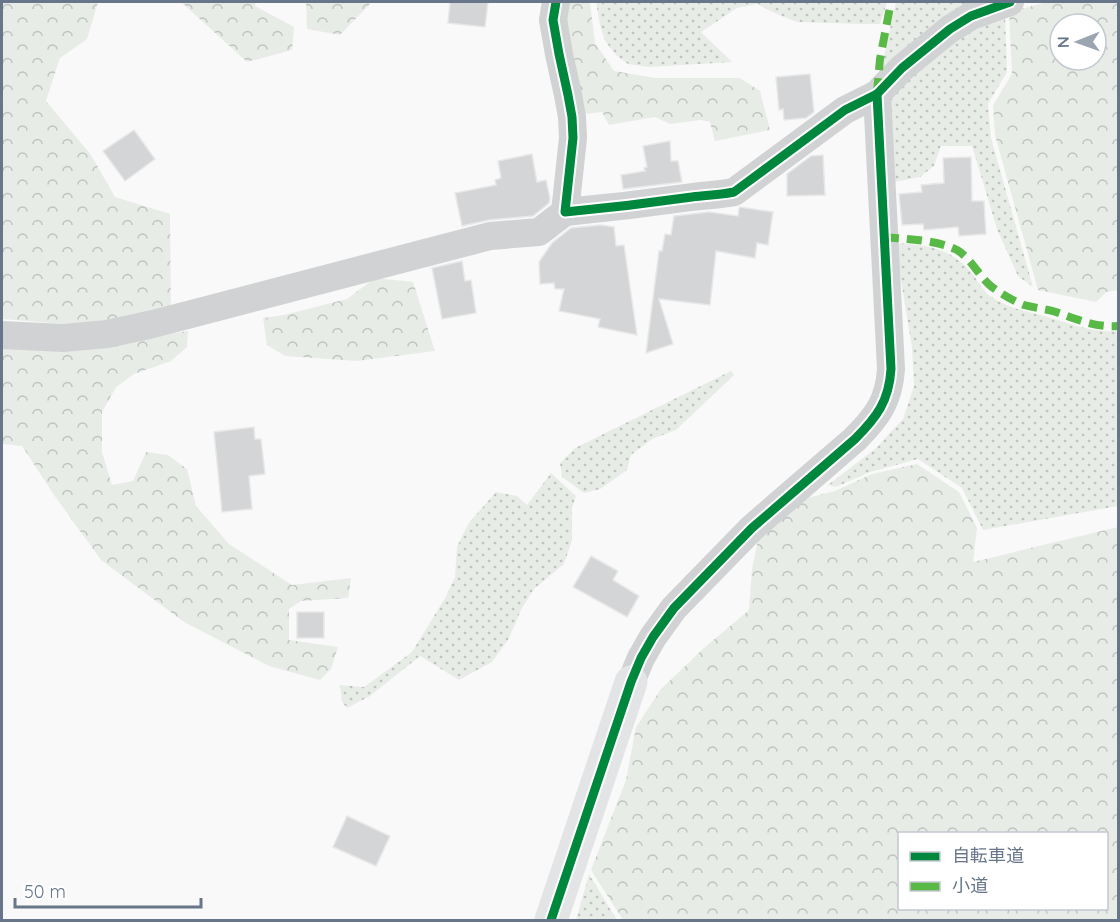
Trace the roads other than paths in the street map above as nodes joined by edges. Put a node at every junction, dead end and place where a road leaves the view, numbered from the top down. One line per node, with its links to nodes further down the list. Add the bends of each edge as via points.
1 (556, 2): 4 (street, via 553,20 573,138)
2 (1010, 2): 3 (street, via 971,16 950,29)
3 (877, 94): 4 (street, via 845,110 734,192); 6 (street, via 891,369 885,400 855,439 752,528 674,608 653,637)
4 (566, 212): 5 (street, via 539,232 490,236 141,327 63,338)
5 (2, 335)
6 (631, 682): 7 (street)
7 (551, 921)

